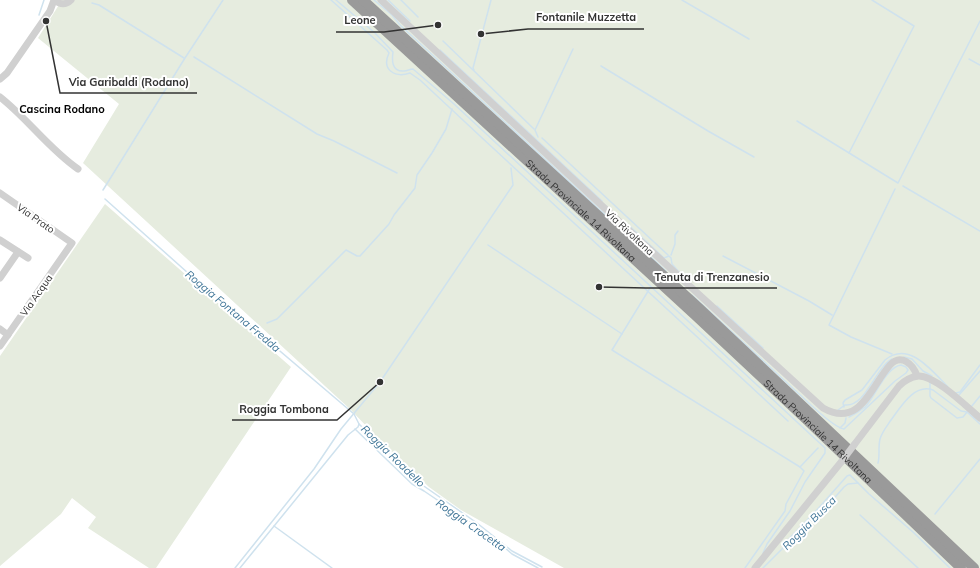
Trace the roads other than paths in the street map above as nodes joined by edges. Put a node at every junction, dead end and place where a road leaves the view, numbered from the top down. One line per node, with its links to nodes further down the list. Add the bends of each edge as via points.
1 (71, 0): 5 (street, via 65,4)
2 (352, 0): 20 (highway, Strada Provinciale 14 Rivoltana)
3 (362, 0): 20 (highway, Strada Provinciale 14 Rivoltana, via 699,308)
4 (381, 0): 18 (street, Via Rivoltana, via 823,408 840,414 857,409 888,367 895,362 910,363)
5 (56, 1): 6 (street)
6 (0, 80)
7 (0, 97): 8 (street, via 66,161)
8 (78, 169)
9 (0, 193): 11 (street, Via Prato)
10 (0, 240): 12 (street)
11 (72, 243): 16 (street, Via Acqua)
12 (18, 252): 13 (street); 14 (street)
13 (28, 258)
14 (0, 278)
15 (0, 329): 16 (street)
16 (8, 335): 17 (street, Via Acqua)
17 (0, 346)
18 (918, 376): 19 (street, via 936,382); 22 (street, bridge, via 899,386)
19 (980, 418)
20 (917, 519): 21 (highway)
21 (957, 557): 23 (highway); 24 (highway); 25 (highway)
22 (755, 568)
23 (962, 568)
24 (974, 568)
25 (978, 568)

